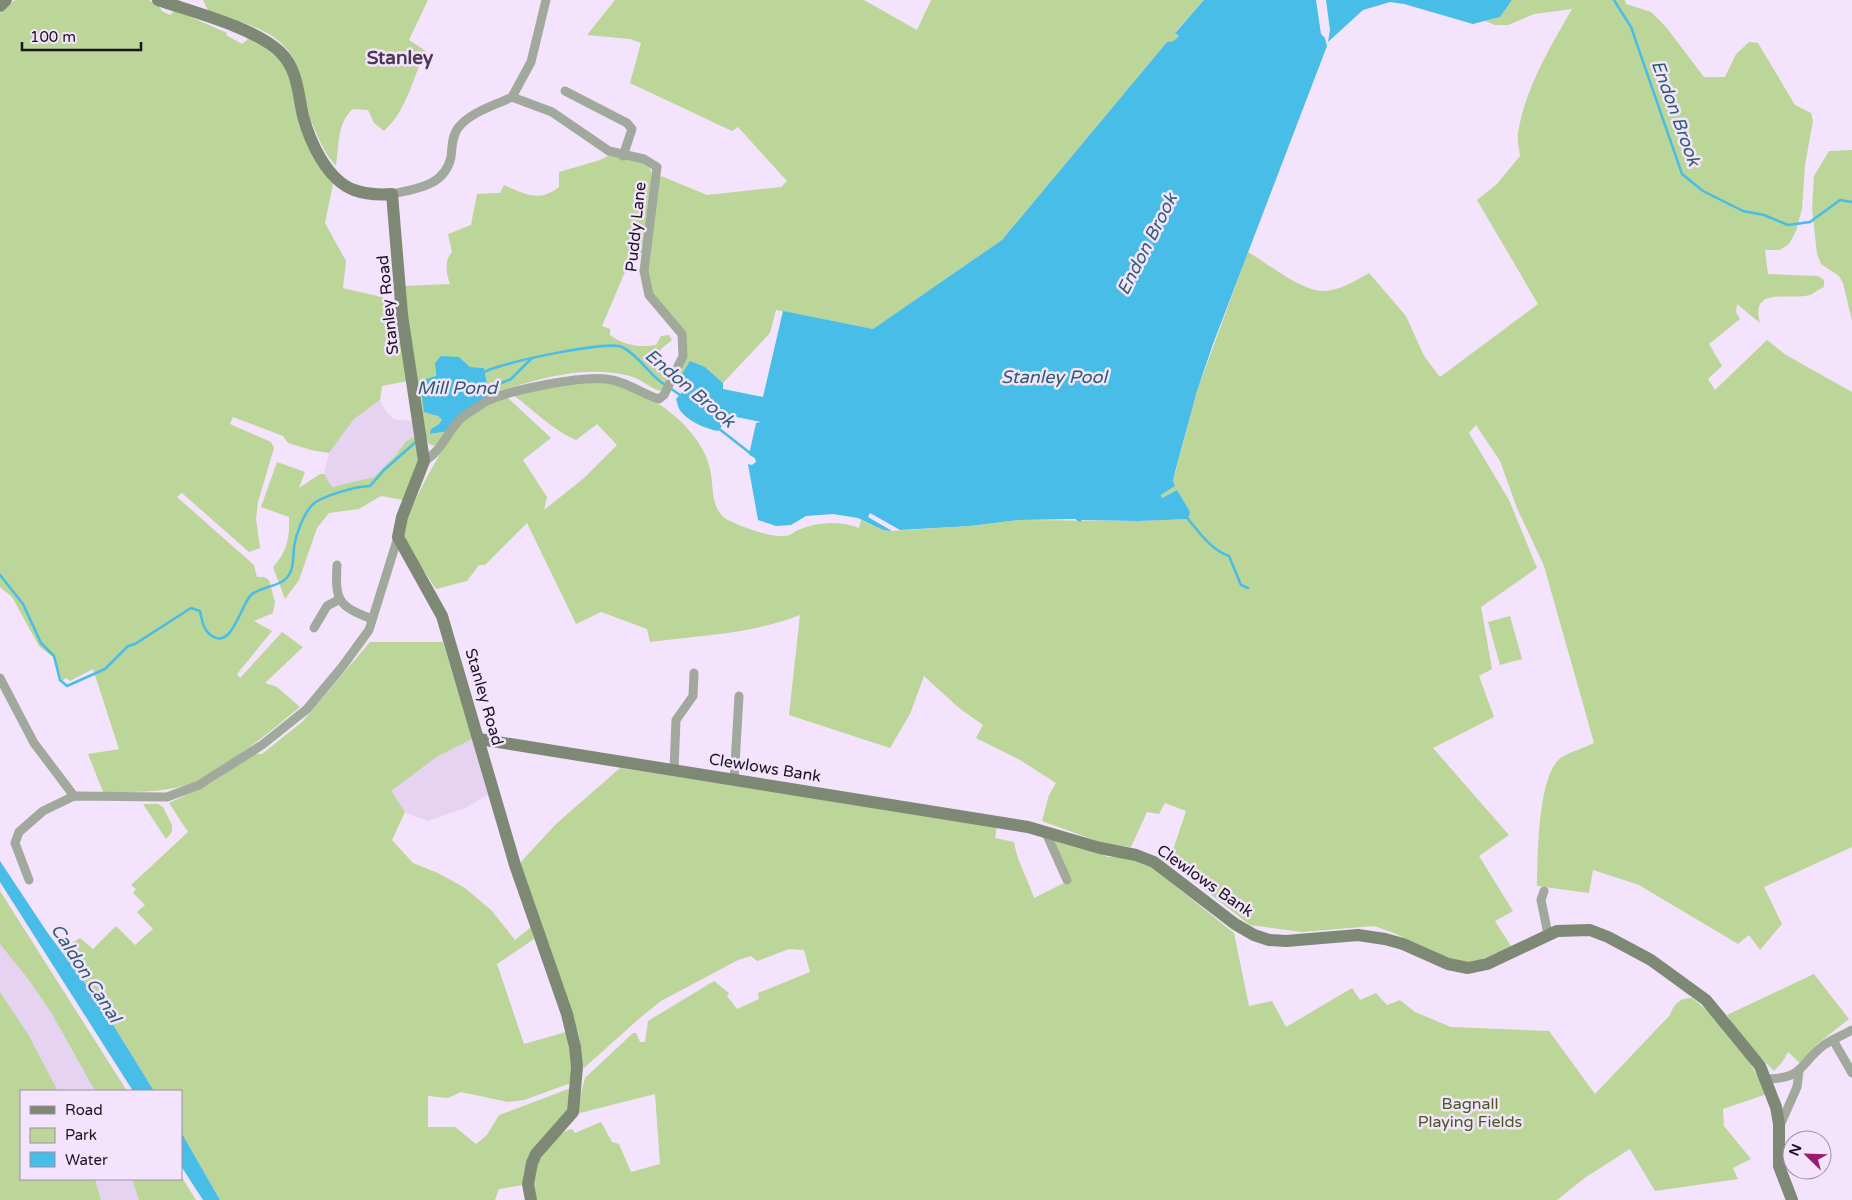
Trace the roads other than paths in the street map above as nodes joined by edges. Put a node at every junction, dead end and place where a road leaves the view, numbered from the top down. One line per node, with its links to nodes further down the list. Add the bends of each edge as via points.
1 (6, 0): 4 (street)
2 (158, 0): 8 (street, via 218,20 279,51 291,67 311,138 332,172 354,190)
3 (546, 0): 6 (street, via 531,62)
4 (0, 6)
5 (565, 91): 7 (street, via 632,128)
6 (512, 97): 7 (street, Puddy Lane, via 552,112 610,151); 8 (street, via 464,121 453,137 450,160 444,173 435,182)
7 (623, 156): 9 (street, Puddy Lane, via 644,159 657,167 645,284 649,295 682,334 683,356 666,392 659,399 607,379 513,392 488,401 462,417 434,456)
8 (392, 194): 9 (street, Stanley Road, via 402,315)
9 (424, 461): 10 (street, Stanley Road, via 402,517)
10 (398, 537): 13 (street); 18 (street, Stanley Road, via 442,616)
11 (337, 565): 12 (street, via 336,589)
12 (340, 599): 13 (street, via 347,608); 14 (street, via 327,606)
13 (372, 619): 21 (street, via 369,630 307,709 262,746 200,785 167,797)
14 (314, 628)
15 (694, 673): 19 (street, via 693,696 676,720)
16 (0, 678): 21 (street, via 34,743)
17 (739, 696): 20 (street)
18 (479, 739): 19 (street, Clewlows Bank); 33 (street, Stanley Road, via 515,865 567,1014 577,1067 572,1112 532,1163 528,1184)
19 (674, 770): 20 (street, Clewlows Bank)
20 (734, 781): 22 (street, Clewlows Bank, via 983,819)
21 (74, 796): 23 (street, via 44,811 19,832 15,844)
22 (1046, 833): 24 (street); 26 (street, Clewlows Bank, via 1154,862 1235,924 1269,940 1358,935 1403,944 1448,964 1468,968 1488,964)
23 (28, 880)
24 (1067, 880)
25 (1544, 891): 26 (street, via 1541,900)
26 (1548, 934): 31 (street, Clewlows Bank, via 1568,929 1590,930 1651,960 1706,1000 1760,1066)
27 (1852, 1030): 28 (street)
28 (1833, 1040): 29 (street, via 1815,1053); 30 (street)
29 (1799, 1071): 31 (street, via 1789,1077); 32 (street, via 1797,1087)
30 (1852, 1073)
31 (1766, 1079): 32 (street, Clewlows Bank)
32 (1779, 1124): 34 (street, Clewlows Bank, via 1779,1166)
33 (531, 1200)
34 (1792, 1200)

